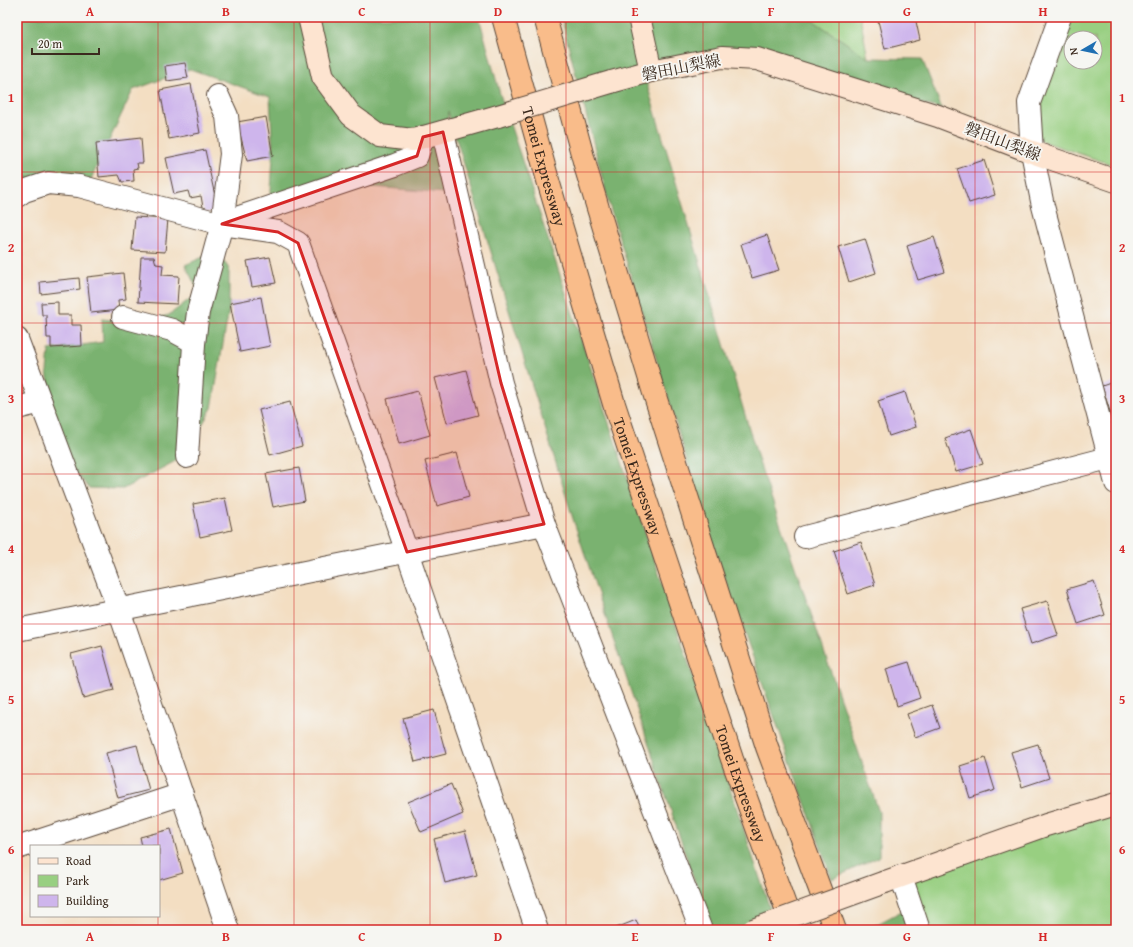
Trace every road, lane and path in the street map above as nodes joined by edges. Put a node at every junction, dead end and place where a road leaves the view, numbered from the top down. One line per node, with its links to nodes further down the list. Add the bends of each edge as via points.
1 (309, 17): 8 (main road, 磐田山梨線, via 323,77 351,116 380,136 413,140)
2 (503, 17): 34 (highway, Tomei Expressway, via 614,404 732,759)
3 (545, 17): 35 (highway, via 587,172 654,393 767,747)
4 (639, 17): 6 (main road)
5 (1060, 17): 9 (street, via 1029,103)
6 (651, 71): 8 (main road, 磐田山梨線, bridge); 9 (main road, 磐田山梨線, via 722,57 757,59 938,116)
7 (218, 96): 12 (street, via 227,116 231,154)
8 (433, 134): 12 (street, via 418,156); 21 (street, via 501,383)
9 (1032, 152): 10 (main road, 磐田山梨線); 19 (street, via 1043,206)
10 (1116, 181)
11 (17, 196): 12 (street, via 48,183 79,186)
12 (222, 224): 15 (street, via 198,312); 23 (street, via 278,232 298,243)
13 (124, 317): 15 (street, via 172,330)
14 (17, 339): 16 (street)
15 (194, 342): 18 (street)
16 (41, 402): 17 (street); 24 (street)
17 (17, 408)
18 (187, 457)
19 (1113, 457): 20 (street); 22 (street)
20 (1116, 483)
21 (544, 524): 23 (street); 32 (street)
22 (805, 538)
23 (407, 552): 24 (street); 31 (street)
24 (119, 610): 25 (street); 26 (street)
25 (17, 630)
26 (182, 794): 28 (street); 30 (street)
27 (1116, 804): 29 (main road)
28 (17, 848)
29 (893, 879): 33 (main road, bridge); 36 (street)
30 (228, 930)
31 (537, 930)
32 (701, 930)
33 (753, 930)
34 (794, 930)
35 (835, 930)
36 (919, 930)

